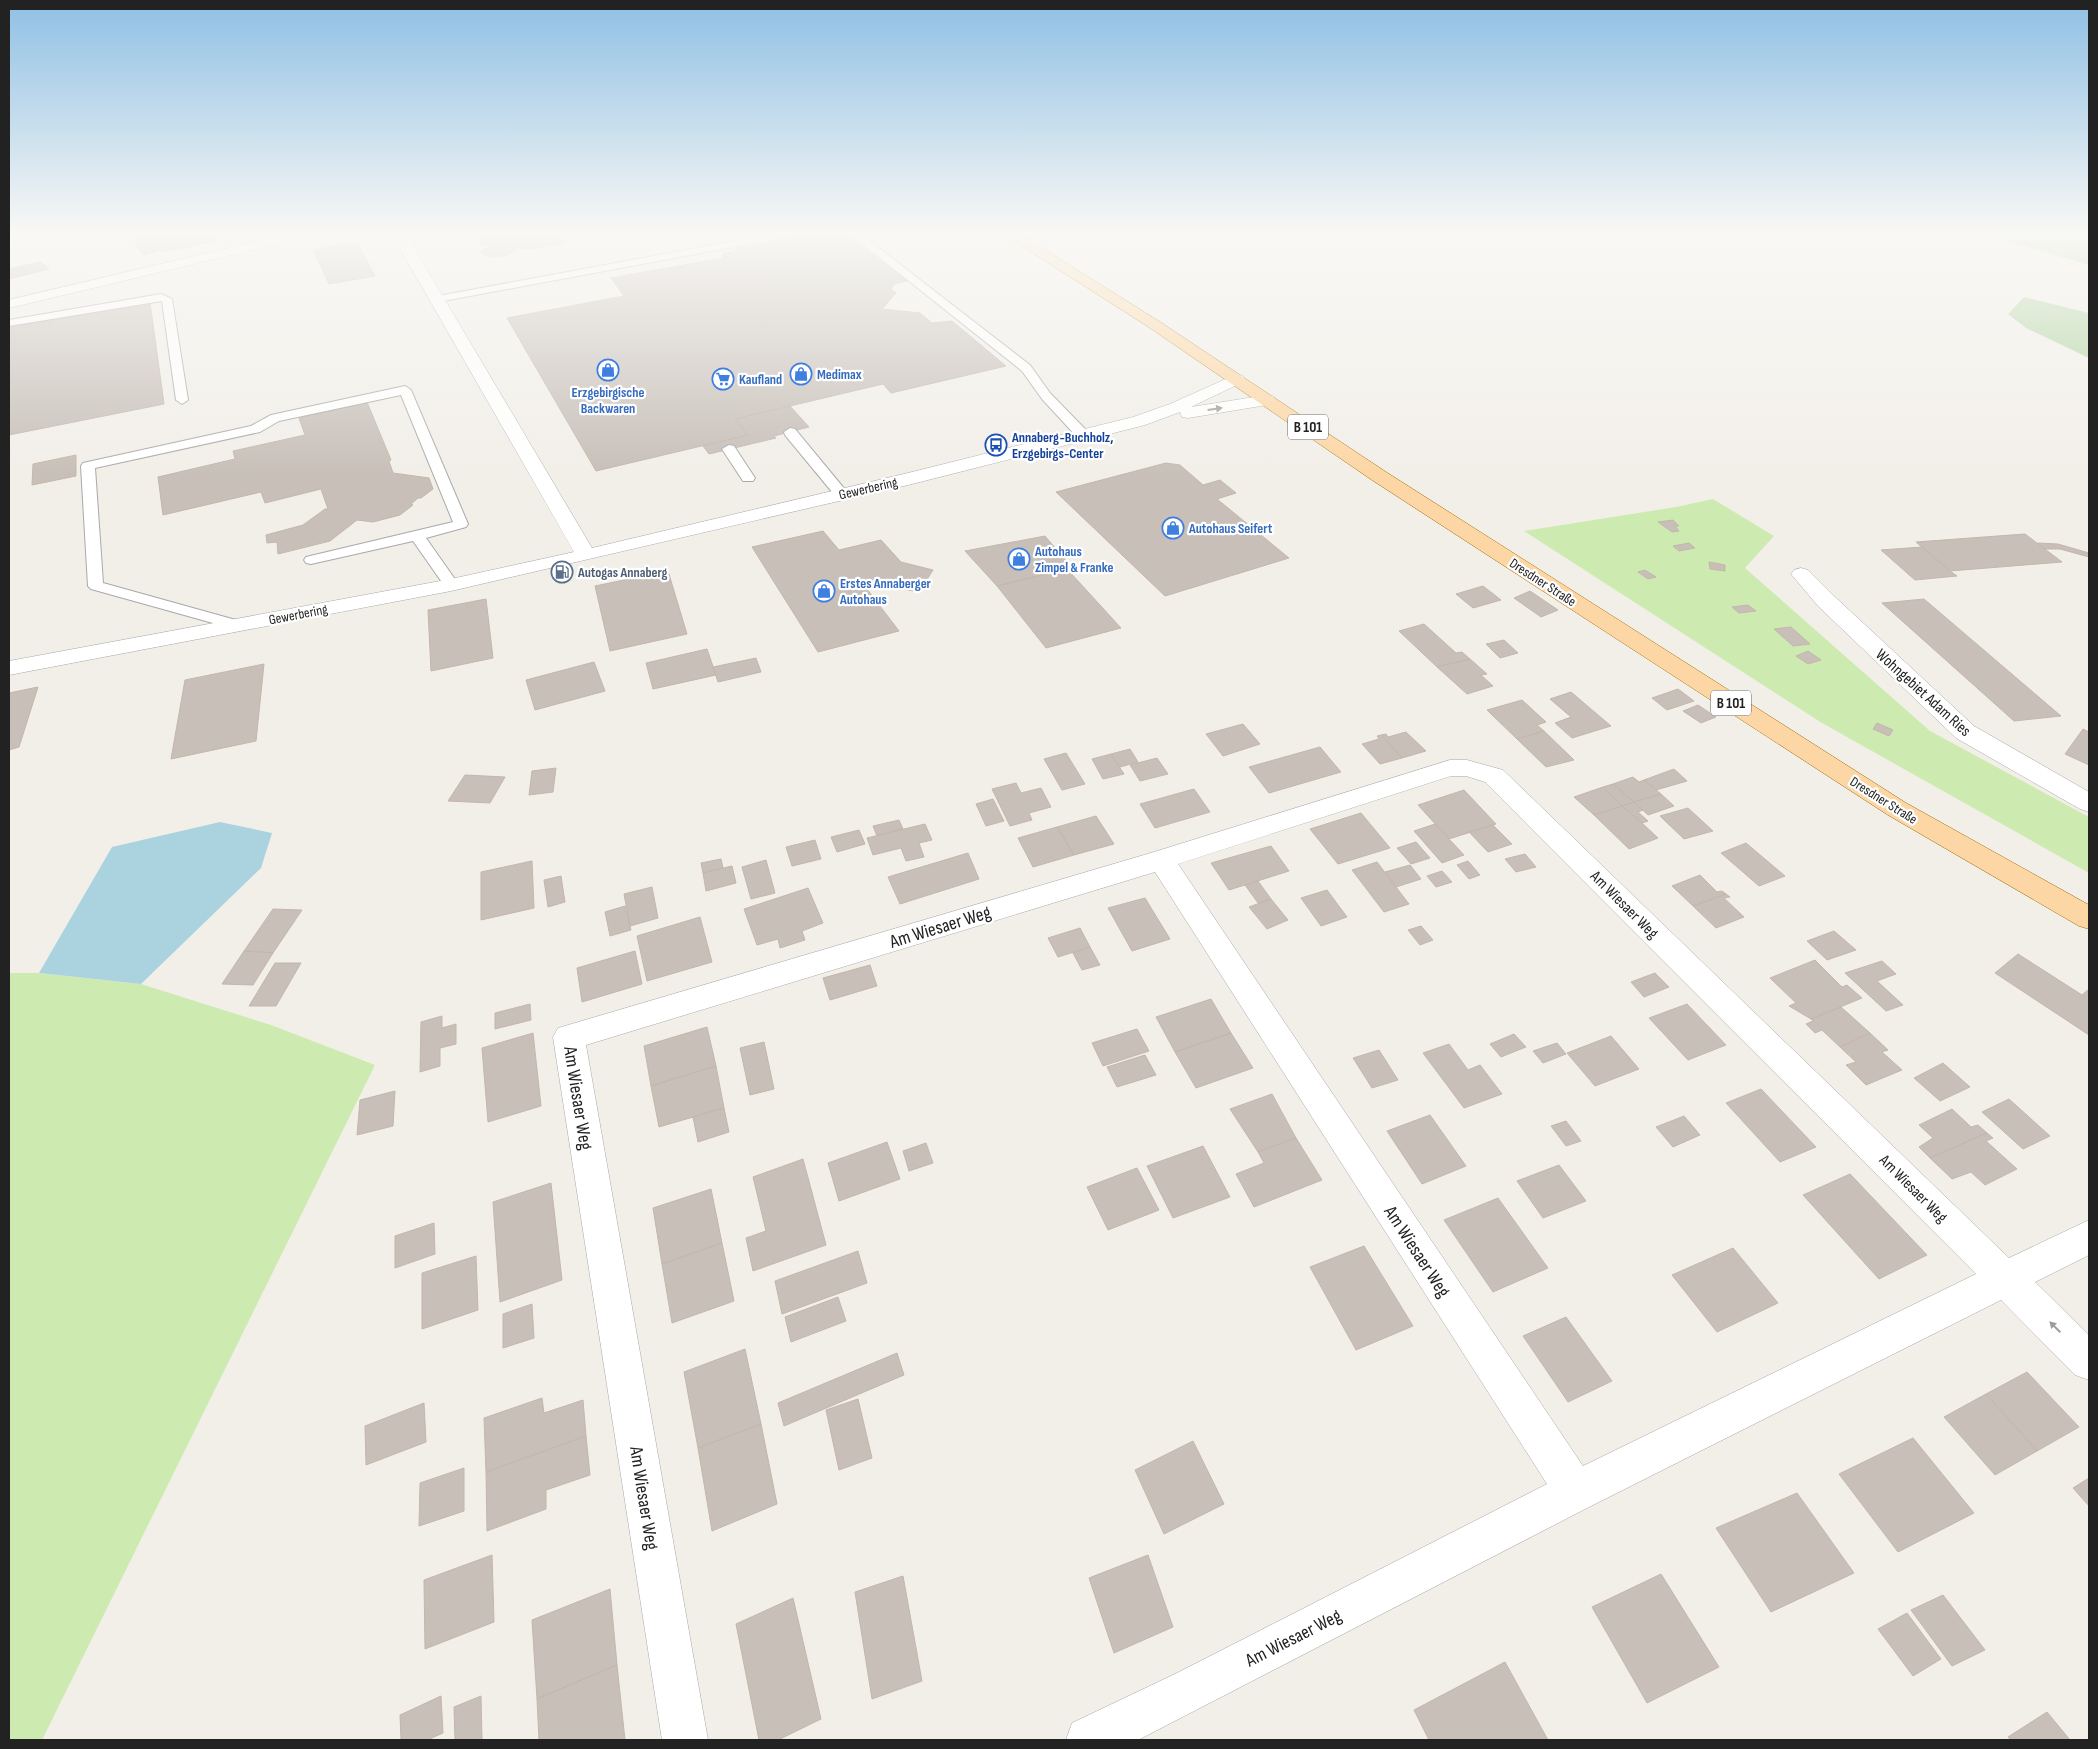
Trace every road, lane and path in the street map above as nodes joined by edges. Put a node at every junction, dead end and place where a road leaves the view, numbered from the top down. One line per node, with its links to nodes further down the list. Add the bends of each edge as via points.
1 (64, 313): 6 (lane)
2 (169, 313): 8 (lane)
3 (446, 313): 17 (street)
4 (955, 313): 12 (lane, via 1026,368 1046,396)
5 (1133, 313): 7 (main road, Dresdner Straße / B 101)
6 (9, 322)
7 (1237, 379): 9 (main road, Dresdner Straße / B 101); 10 (street, Gewerbering)
8 (182, 400)
9 (1267, 400): 10 (street, Gewerbering, one-way to 9); 25 (main road, Dresdner Straße / B 101, via 1387,481 1897,809)
10 (1149, 418): 12 (street, Gewerbering)
11 (790, 432): 15 (lane)
12 (1082, 434): 15 (street, Gewerbering)
13 (729, 449): 14 (lane)
14 (748, 478)
15 (842, 495): 17 (street, Gewerbering)
16 (417, 536): 18 (lane); 20 (lane); 21 (lane, via 461,524 405,390 275,418 255,429 88,466 96,586)
17 (586, 556): 20 (street, Gewerbering)
18 (311, 560)
19 (1801, 574): 23 (street, Wohngebiet Adam Ries, via 1965,732)
20 (451, 585): 21 (street, Gewerbering)
21 (237, 625): 22 (street, Gewerbering)
22 (9, 668)
23 (2089, 803)
24 (1161, 860): 27 (street, Am Wiesaer Weg, via 1450,768 1468,768 1494,776); 29 (street, Am Wiesaer Weg); 30 (street, Am Wiesaer Weg, via 569,1037)
25 (2089, 918)
26 (2089, 1237): 27 (street, Am Wiesaer Weg)
27 (2004, 1277): 28 (street, Am Wiesaer Weg, one-way to 27); 29 (street, Am Wiesaer Weg)
28 (2089, 1362)
29 (1576, 1491): 31 (street, Am Wiesaer Weg)
30 (685, 1740)
31 (1089, 1740)

